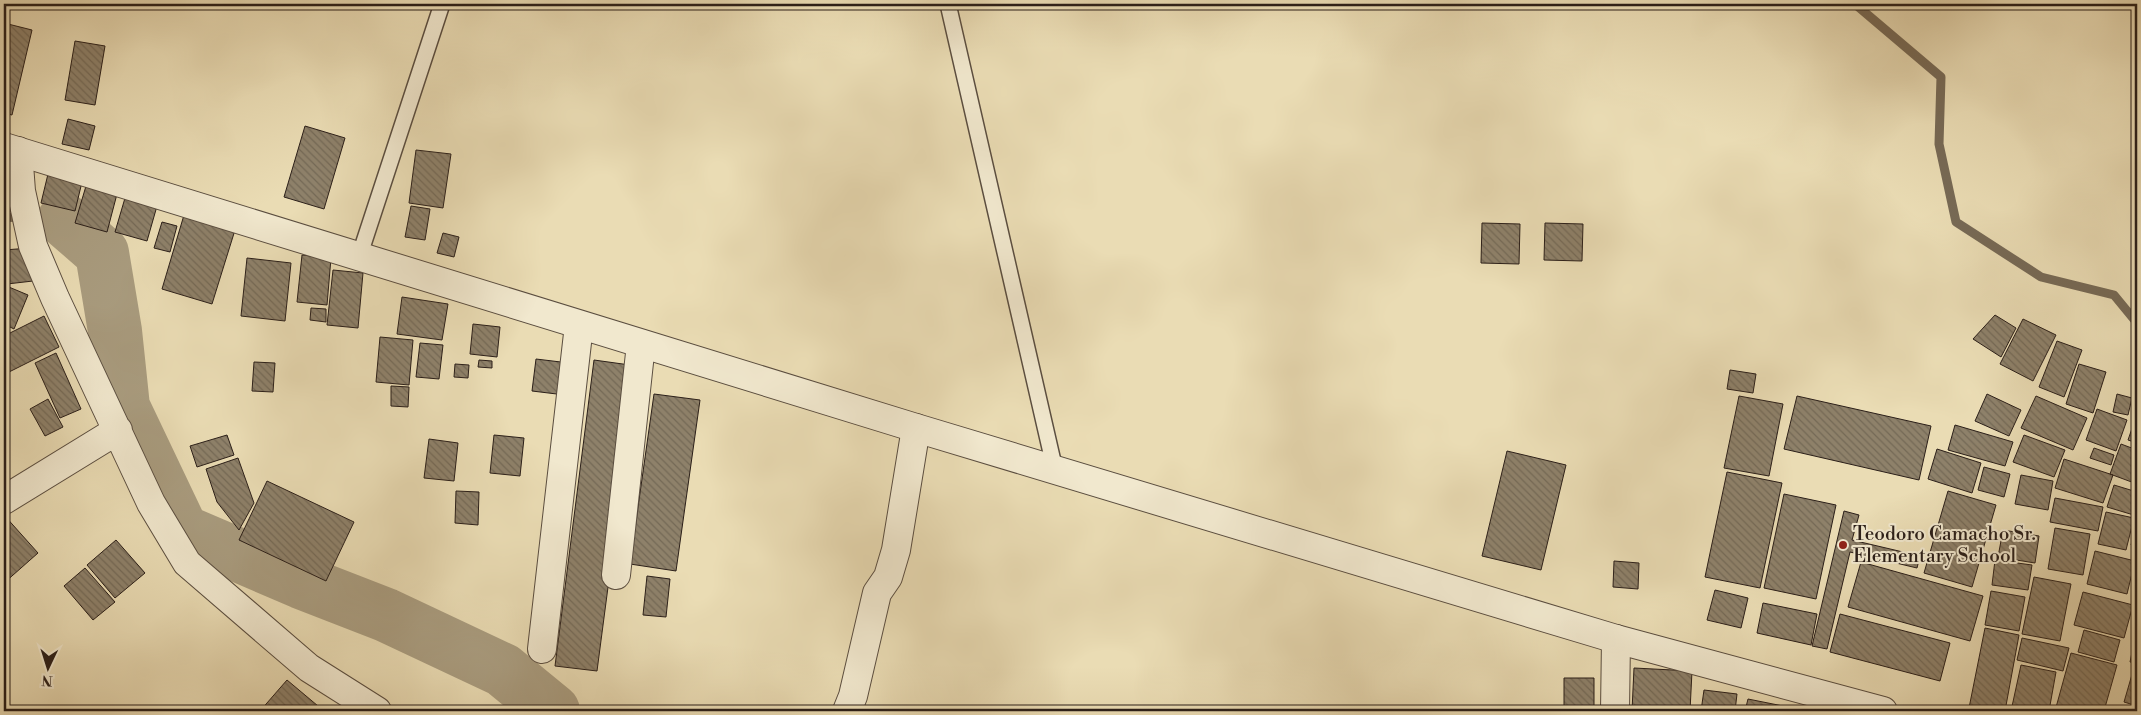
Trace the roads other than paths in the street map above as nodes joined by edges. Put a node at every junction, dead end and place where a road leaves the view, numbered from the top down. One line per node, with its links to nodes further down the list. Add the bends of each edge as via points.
1 (442, 4): 4 (lane)
2 (948, 4): 9 (lane)
3 (11, 149): 4 (street); 8 (street, via 33,246)
4 (360, 257): 5 (street)
5 (579, 325): 6 (street); 13 (street)
6 (641, 344): 7 (street); 11 (street)
7 (916, 428): 9 (street); 15 (street, via 896,550 888,576 878,593)
8 (118, 430): 10 (street); 14 (street, via 151,503 187,563 308,668)
9 (1055, 470): 12 (street)
10 (4, 500)
11 (616, 575)
12 (1616, 639): 16 (street); 17 (street)
13 (542, 649)
14 (377, 711)
15 (847, 711)
16 (1615, 711)
17 (1883, 711)

